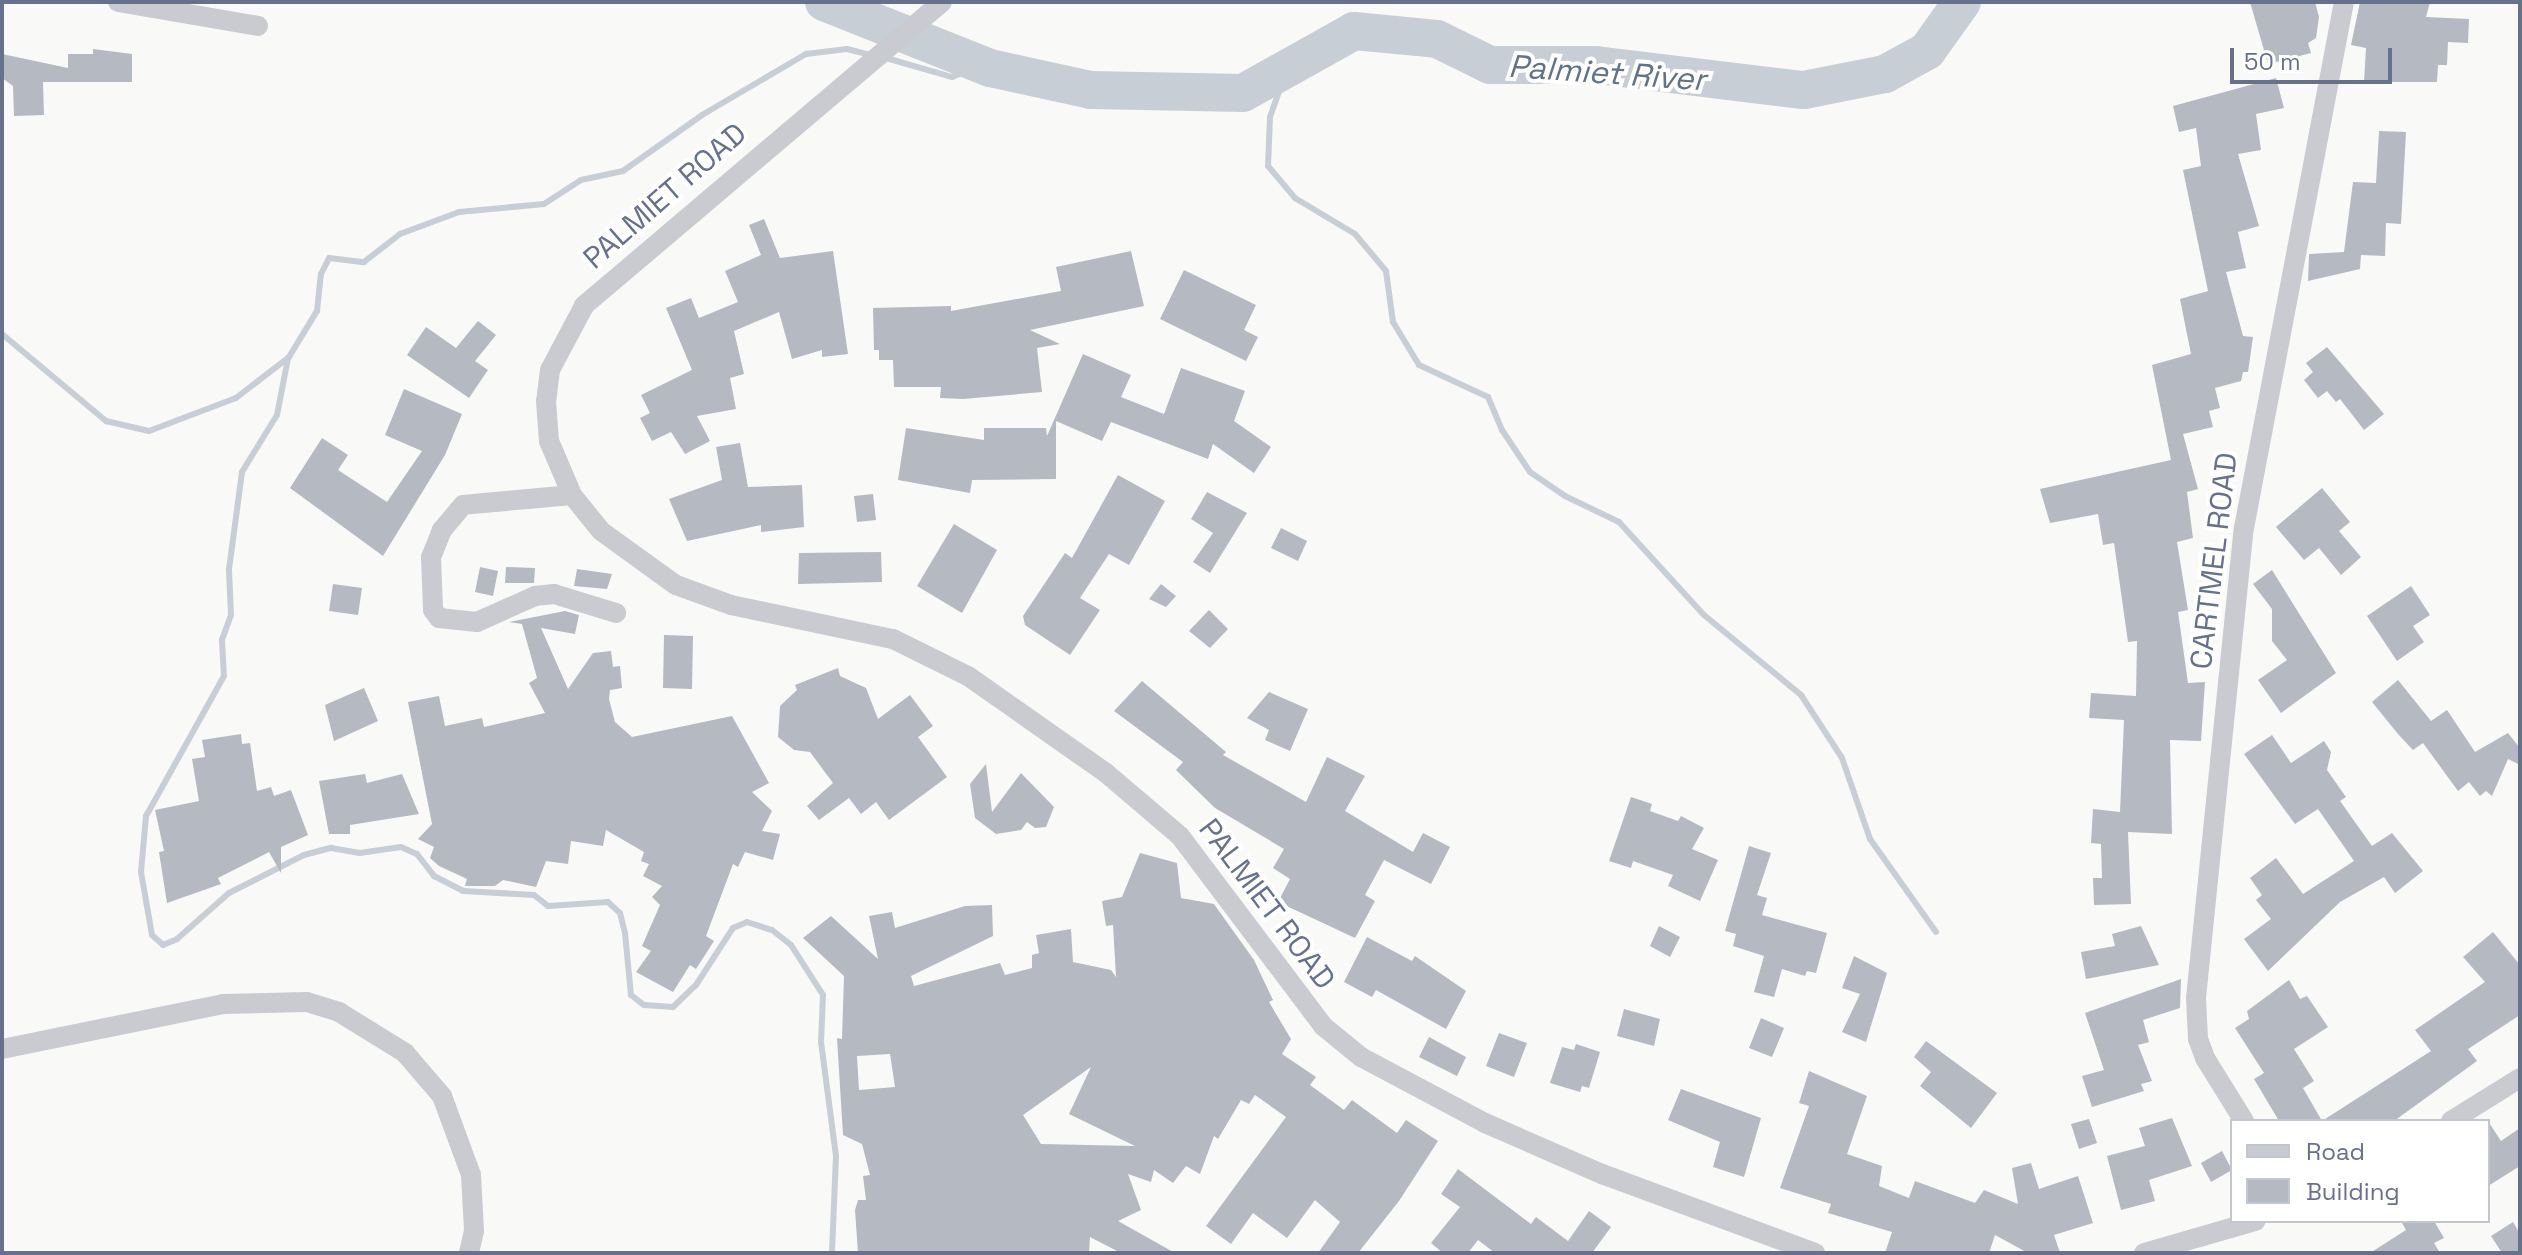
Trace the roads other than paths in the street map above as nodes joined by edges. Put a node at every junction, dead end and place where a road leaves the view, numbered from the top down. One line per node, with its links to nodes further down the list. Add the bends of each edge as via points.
1 (118, 2): 4 (street)
2 (942, 2): 5 (street, PALMIET ROAD, via 584,306 550,370 546,401 549,441)
3 (2344, 2): 9 (street, CARTMEL ROAD, via 2244,528 2196,998 2198,1039 2205,1058)
4 (258, 26)
5 (572, 495): 6 (street, via 495,498 463,505 442,530 431,557 433,610 439,618 477,622 535,596 554,594); 13 (street, PALMIET ROAD, via 601,531 676,585 731,605 893,639 968,676 1106,773 1180,836 1323,1026 1361,1057 1485,1123 1602,1174)
6 (616, 613)
7 (2, 1049): 12 (street, via 223,1004 307,1002 339,1012 405,1053 442,1096 471,1175 474,1231)
8 (2520, 1078): 10 (street)
9 (2243, 1119)
10 (2454, 1119)
11 (2248, 1223): 14 (street)
12 (469, 1253)
13 (1815, 1253)
14 (2144, 1253)

